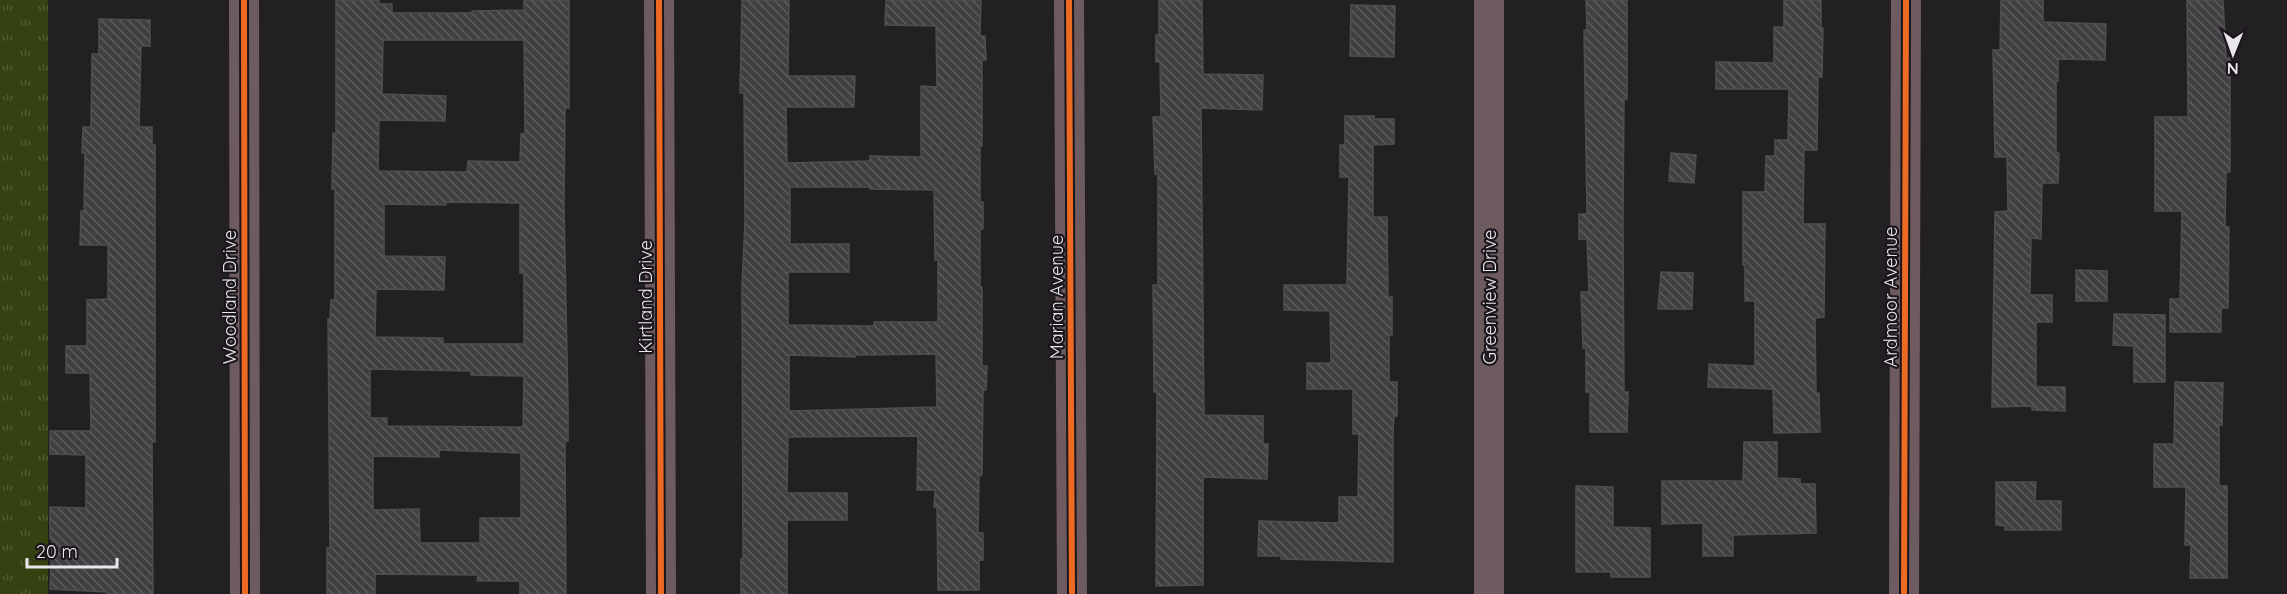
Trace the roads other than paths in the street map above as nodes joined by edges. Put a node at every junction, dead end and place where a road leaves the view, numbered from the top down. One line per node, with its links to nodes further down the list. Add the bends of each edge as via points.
1 (244, 0): 6 (street, Woodland Drive)
2 (659, 0): 7 (street, Kirtland Drive)
3 (1069, 0): 8 (street, Marian Avenue)
4 (1489, 0): 9 (street, Greenview Drive)
5 (1906, 0): 10 (street, Ardmoor Avenue)
6 (245, 594)
7 (661, 594)
8 (1072, 594)
9 (1489, 594)
10 (1904, 594)

